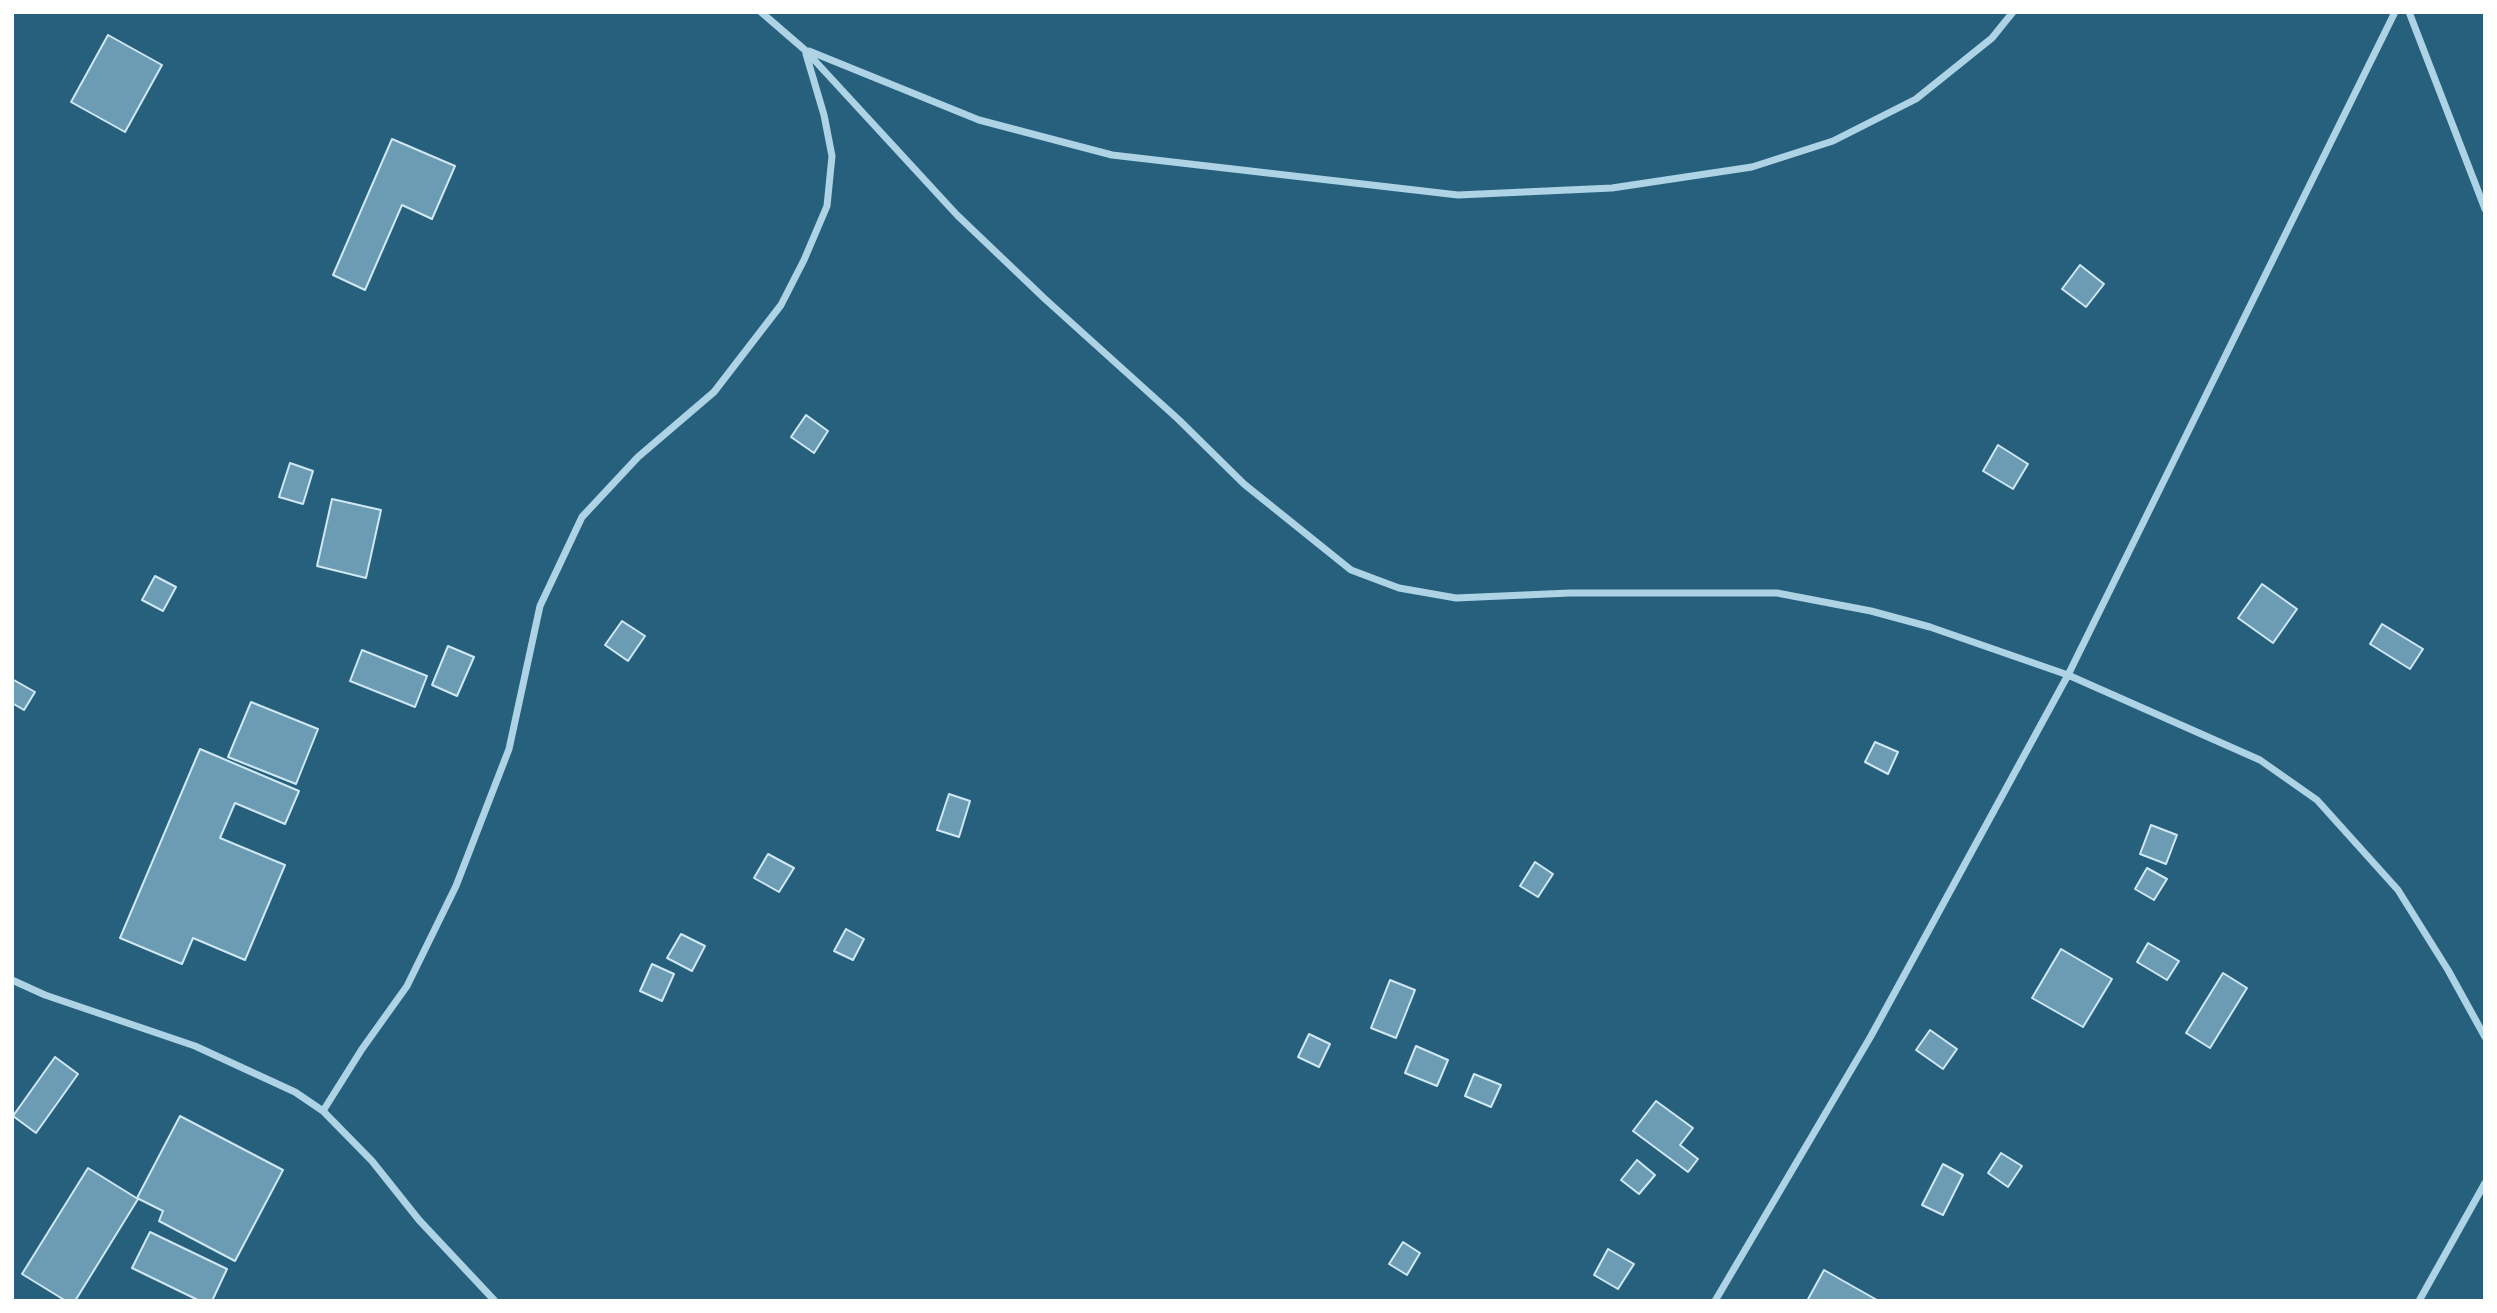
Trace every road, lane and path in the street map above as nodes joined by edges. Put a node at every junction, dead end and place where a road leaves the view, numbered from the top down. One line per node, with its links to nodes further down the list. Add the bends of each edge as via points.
1 (761, 12): 5 (street)
2 (2013, 12): 5 (street, via 1992,38 1916,99 1833,141 1752,167 1612,188 1458,195 1112,155 979,120)
3 (2395, 12): 7 (street)
4 (2409, 12): 6 (street)
5 (805, 50): 7 (street, via 967,225 1244,484 1351,570 1399,588 1456,598 1777,593 1930,627); 10 (street, via 832,156 827,206 804,260 781,305 714,392 638,457 582,517 540,606 509,749 456,887 407,986)
6 (2485, 209)
7 (2068, 675): 9 (street, via 2260,761 2317,800 2398,890); 13 (street, via 1871,1036)
8 (12, 980): 10 (street, via 195,1046 295,1092)
9 (2485, 1037)
10 (323, 1111): 12 (street)
11 (2485, 1183): 14 (street)
12 (495, 1301)
13 (1715, 1301)
14 (2419, 1301)

